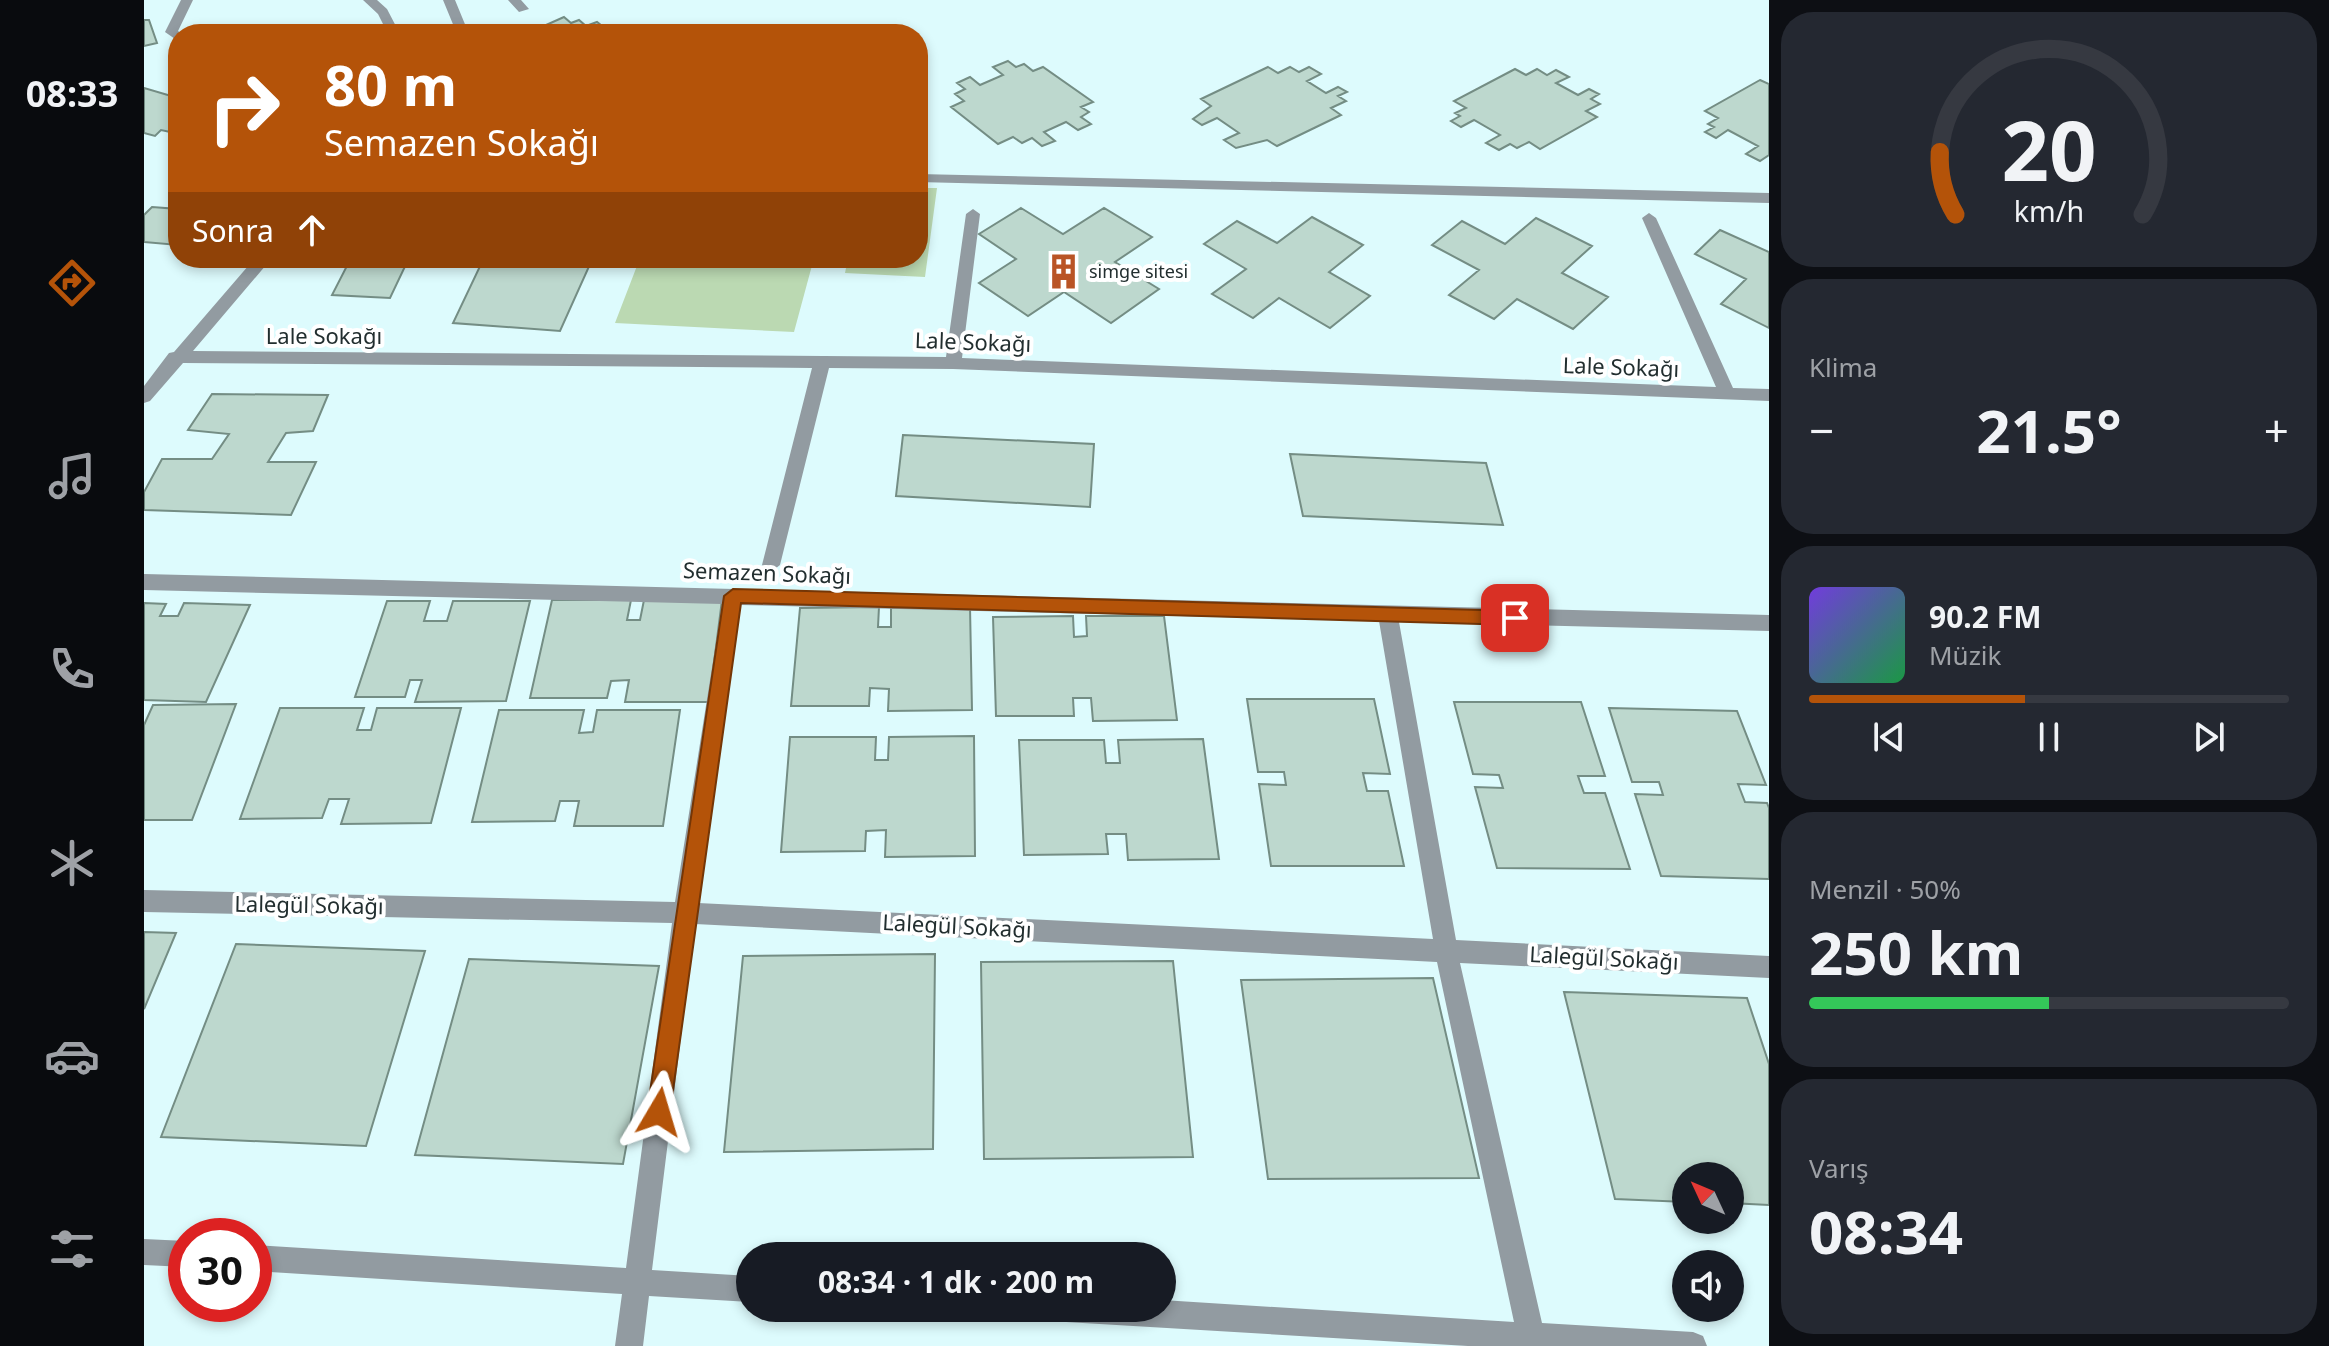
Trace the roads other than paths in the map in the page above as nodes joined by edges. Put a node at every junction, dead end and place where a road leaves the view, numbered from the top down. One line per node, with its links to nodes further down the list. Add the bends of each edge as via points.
1 (187, 0): 4 (street)
2 (369, 0): 5 (street)
3 (449, 0): 6 (street)
4 (175, 24)
5 (389, 24)
6 (459, 24)
7 (928, 178): 8 (street)
8 (1769, 198)
9 (973, 214): 14 (street)
10 (1649, 218): 15 (street)
11 (255, 268): 12 (street)
12 (175, 357): 13 (street, Lale Sokağı); 17 (street)
13 (822, 362): 14 (street, Lale Sokağı); 18 (street)
14 (953, 363): 15 (street, Lale Sokağı)
15 (1727, 393): 16 (street, Lale Sokağı)
16 (1769, 395)
17 (144, 397)
18 (771, 565)
19 (144, 582): 20 (street, Semazen Sokağı)
20 (733, 596): 21 (street, Semazen Sokağı); 24 (street)
21 (1388, 616): 22 (street); 25 (street)
22 (1769, 623)
23 (144, 901): 24 (street, Lalegül Sokağı)
24 (685, 913): 25 (street, Lalegül Sokağı); 30 (street)
25 (1446, 950): 26 (street, Lalegül Sokağı); 33 (street)
26 (1769, 967)
27 (144, 1252): 28 (street)
28 (168, 1253)
29 (272, 1259): 30 (street)
30 (637, 1282): 31 (street); 34 (street)
31 (736, 1288)
32 (1176, 1316): 33 (street)
33 (1532, 1341): 35 (street)
34 (629, 1346)
35 (1693, 1346)

